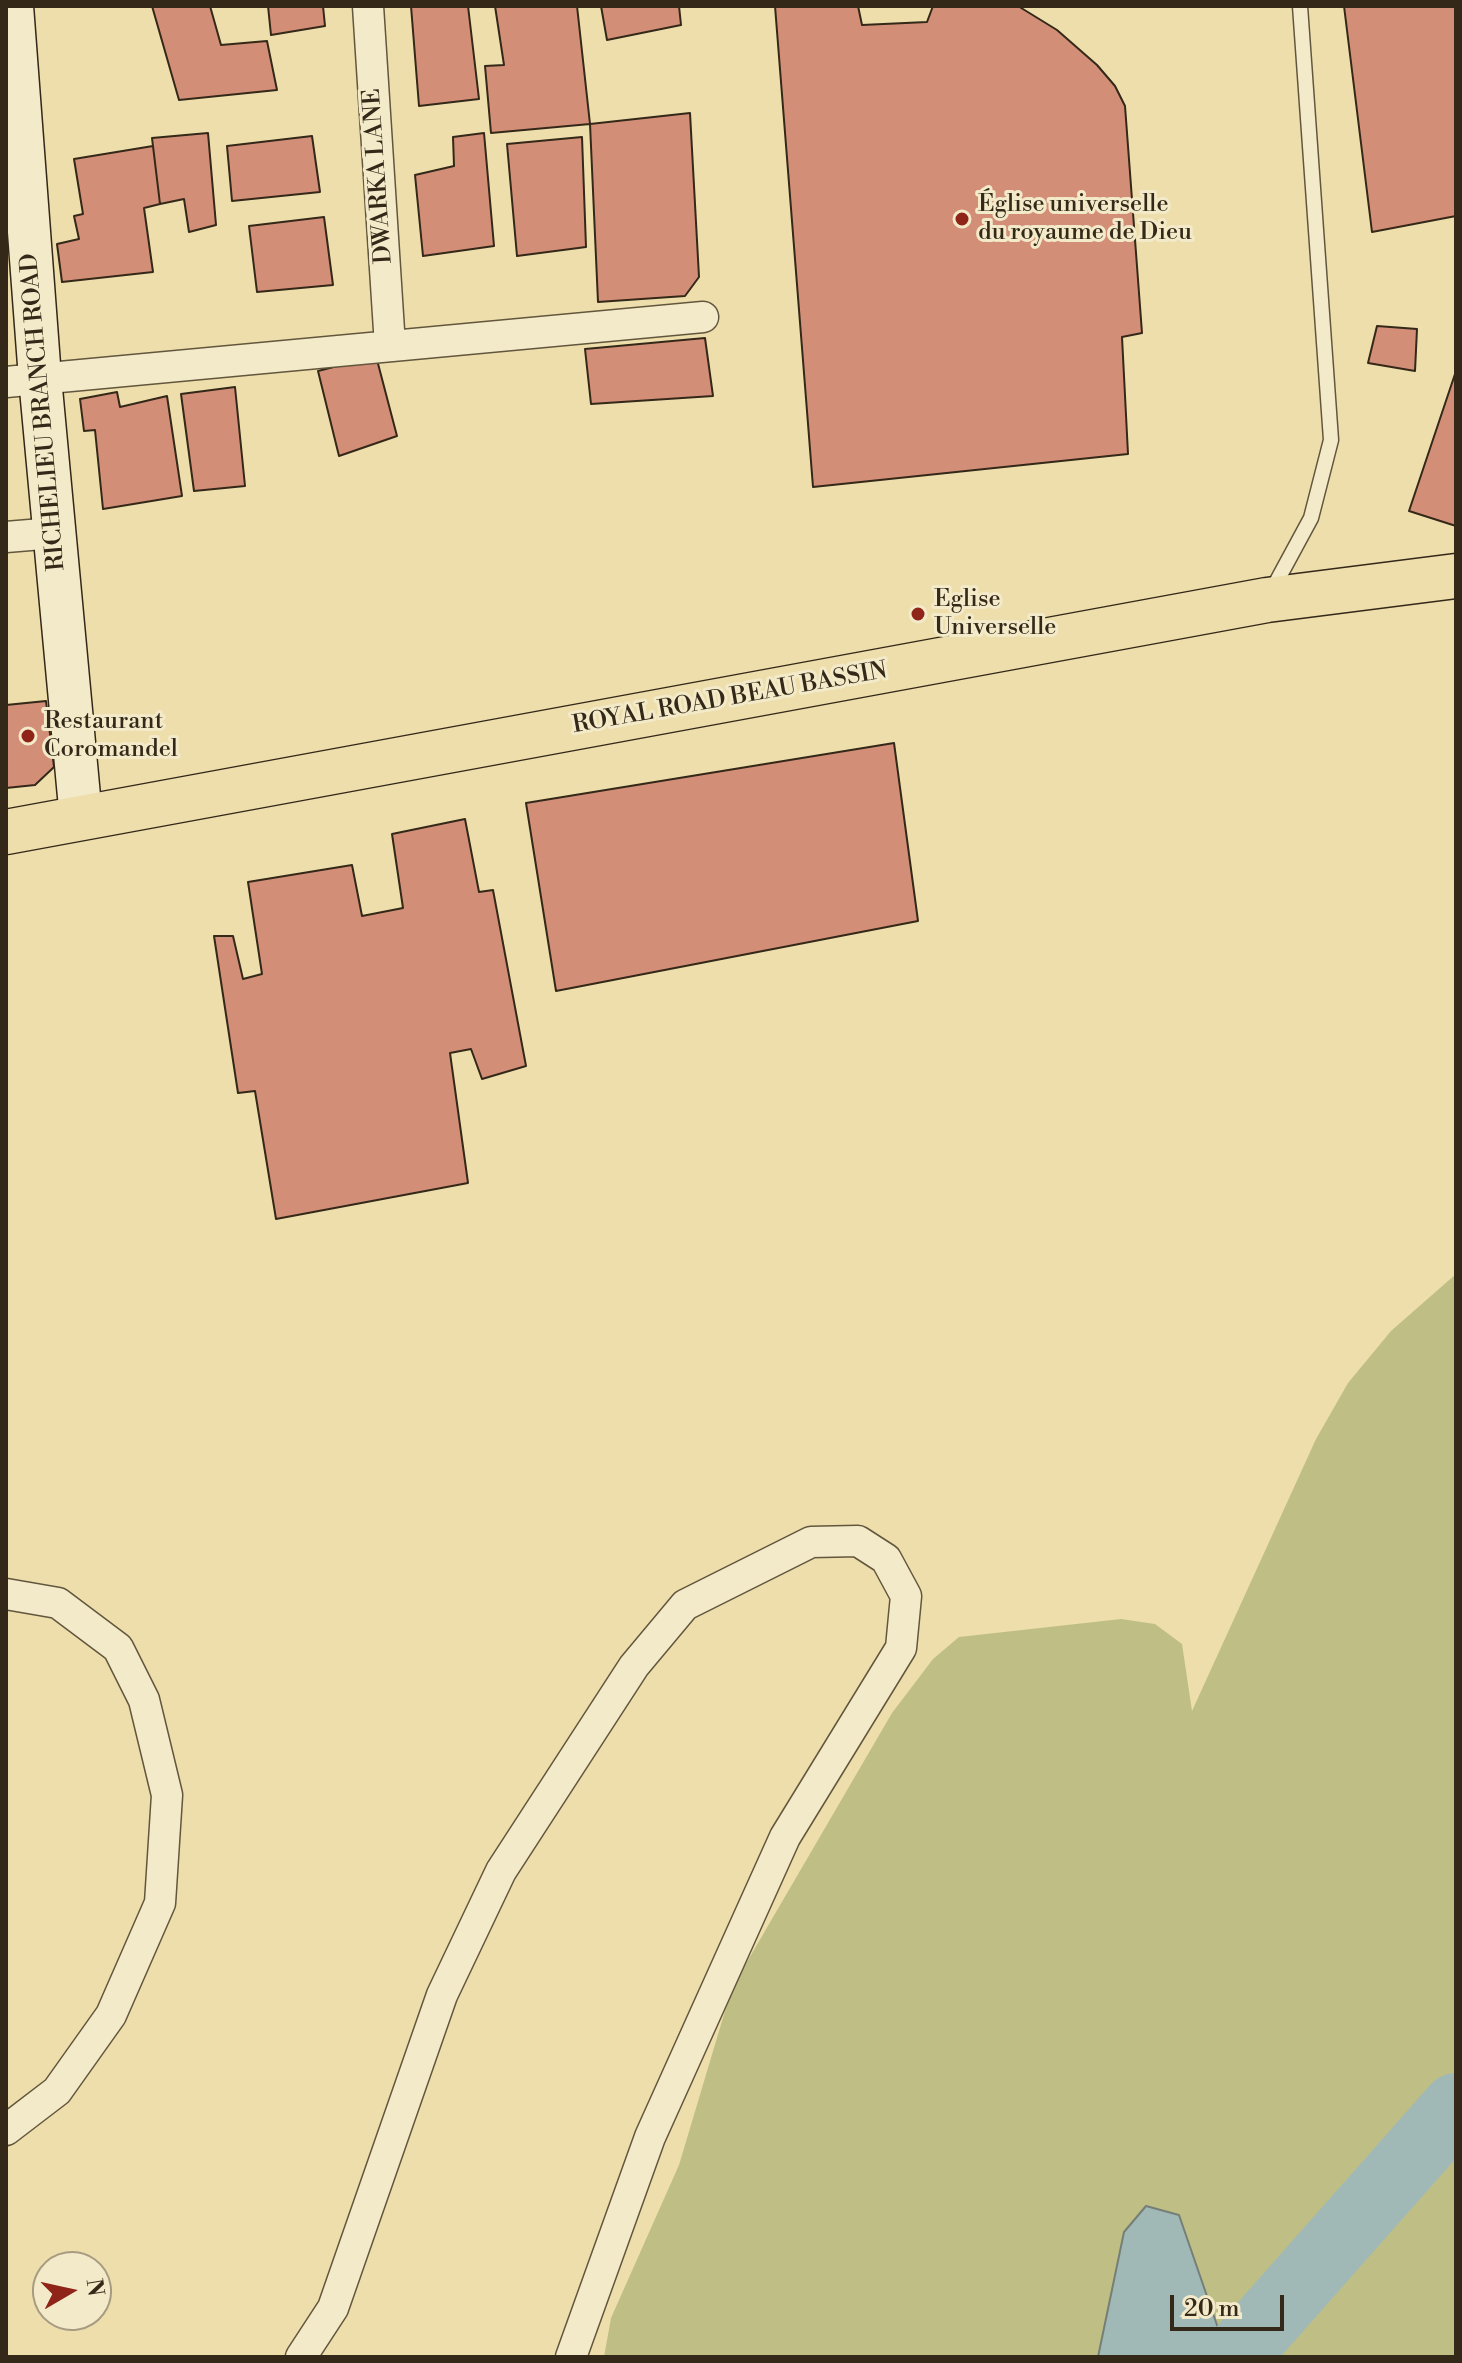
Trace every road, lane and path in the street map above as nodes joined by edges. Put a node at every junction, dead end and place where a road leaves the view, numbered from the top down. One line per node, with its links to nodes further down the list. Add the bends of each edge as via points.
1 (12, 6): 6 (main road, RICHELIEU BRANCH ROAD)
2 (368, 6): 5 (street, DWARKA LANE)
3 (1300, 6): 10 (lane, via 1331,440 1311,518)
4 (703, 317): 5 (street)
5 (390, 346): 6 (street)
6 (23, 380): 7 (main road, RICHELIEU BRANCH ROAD)
7 (54, 533): 8 (street); 11 (main road, RICHELIEU BRANCH ROAD)
8 (6, 537)
9 (1456, 576): 10 (main road, ROYAL ROAD BEAU BASSIN)
10 (1267, 600): 11 (main road, ROYAL ROAD BEAU BASSIN)
11 (81, 818): 12 (main road, ROYAL ROAD BEAU BASSIN)
12 (6, 832)
13 (6, 1594): 14 (street, via 58,1603 118,1648 144,1700 167,1795 160,1903 111,2015 57,2091)
14 (6, 2130)
15 (301, 2357): 16 (street, via 333,2308 442,1995 501,1871 634,1666 685,1605 811,1542 858,1541 886,1559 906,1596 901,1648 785,1837 650,2137)
16 (571, 2357)

